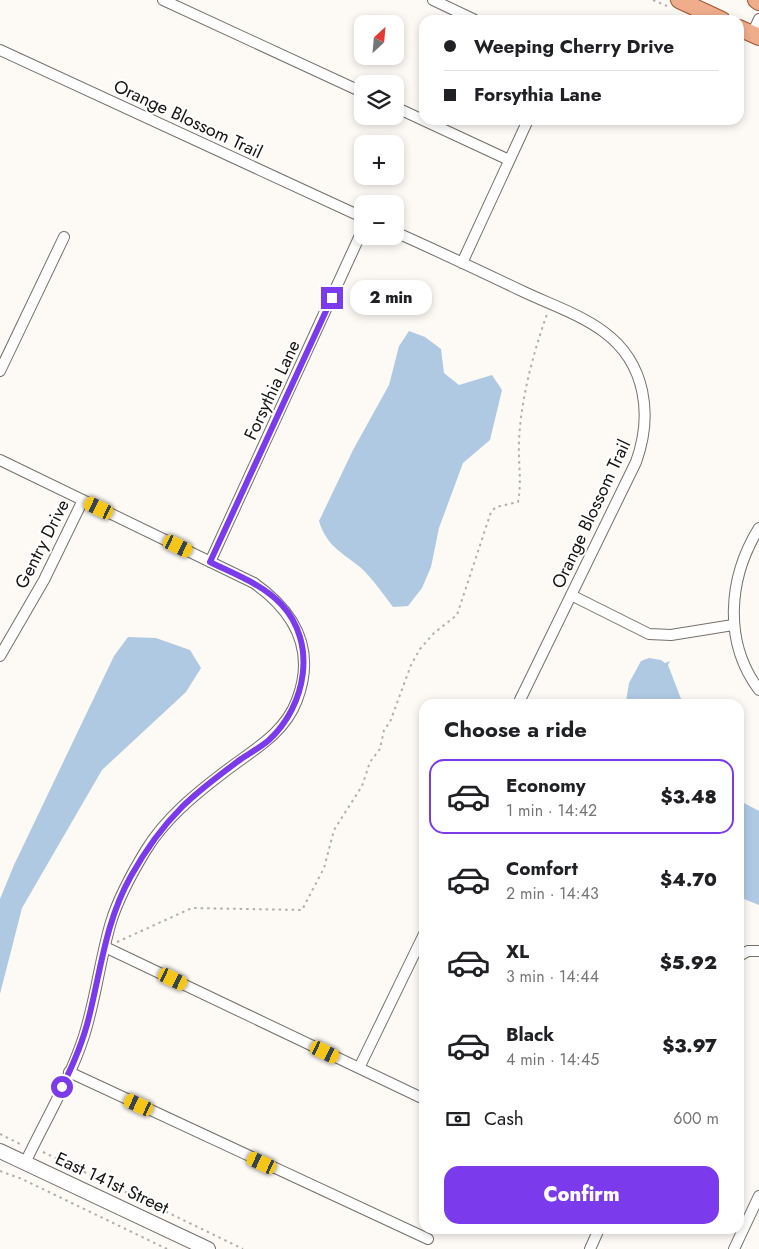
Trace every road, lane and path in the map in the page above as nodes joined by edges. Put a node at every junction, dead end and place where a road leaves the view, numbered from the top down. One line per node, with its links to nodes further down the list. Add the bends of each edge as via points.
1 (163, 0): 7 (street)
2 (433, 0): 4 (street)
3 (679, 0): 5 (main road)
4 (464, 15)
5 (711, 15)
6 (0, 50): 13 (street, Orange Blossom Trail)
7 (354, 88)
8 (404, 111): 9 (street)
9 (419, 118)
10 (434, 125): 12 (street)
11 (526, 125): 12 (street)
12 (509, 160): 17 (street)
13 (354, 213)
14 (404, 236): 17 (street, Orange Blossom Trail)
15 (64, 237): 19 (street)
16 (356, 245): 23 (street, Forsythia Lane)
17 (462, 263): 18 (street, Orange Blossom Trail)
18 (550, 304): 24 (street, Orange Blossom Trail, via 595,326 621,348 642,389 646,421 636,462); 30 (path, via 525,391 519,442 521,487 518,502 496,507 491,512 457,615 434,633 411,665 384,730 380,749 370,762 362,786 334,830 324,868 302,910 192,908)
19 (0, 371)
20 (0, 460): 21 (street)
21 (83, 500): 23 (street); 26 (street, Gentry Drive, via 44,580)
22 (759, 528): 25 (street, via 742,565)
23 (210, 562): 30 (street, via 254,584 281,604 298,635 304,660 303,679 289,716 268,741 202,789 147,848 122,892)
24 (571, 595): 25 (street, via 649,634 671,635); 28 (street, Orange Blossom Trail)
25 (733, 625): 27 (street, via 742,660)
26 (0, 656)
27 (759, 690)
28 (520, 699)
29 (419, 944): 33 (street)
30 (105, 947): 33 (street); 34 (street, via 89,1017)
31 (759, 951): 32 (street)
32 (744, 953)
33 (359, 1068): 35 (street)
34 (69, 1072): 37 (street); 45 (street)
35 (419, 1097)
36 (0, 1134): 37 (path)
37 (32, 1150): 39 (street); 48 (path, via 47,1153 90,1177)
38 (0, 1151): 39 (street, East 141st Street)
39 (25, 1162): 47 (street, East 141st Street)
40 (0, 1171): 46 (path)
41 (759, 1196): 42 (street)
42 (744, 1228)
43 (598, 1234): 49 (street)
44 (741, 1234): 50 (street)
45 (428, 1239)
46 (167, 1249)
47 (208, 1249)
48 (242, 1249)
49 (590, 1249)
50 (734, 1249)

